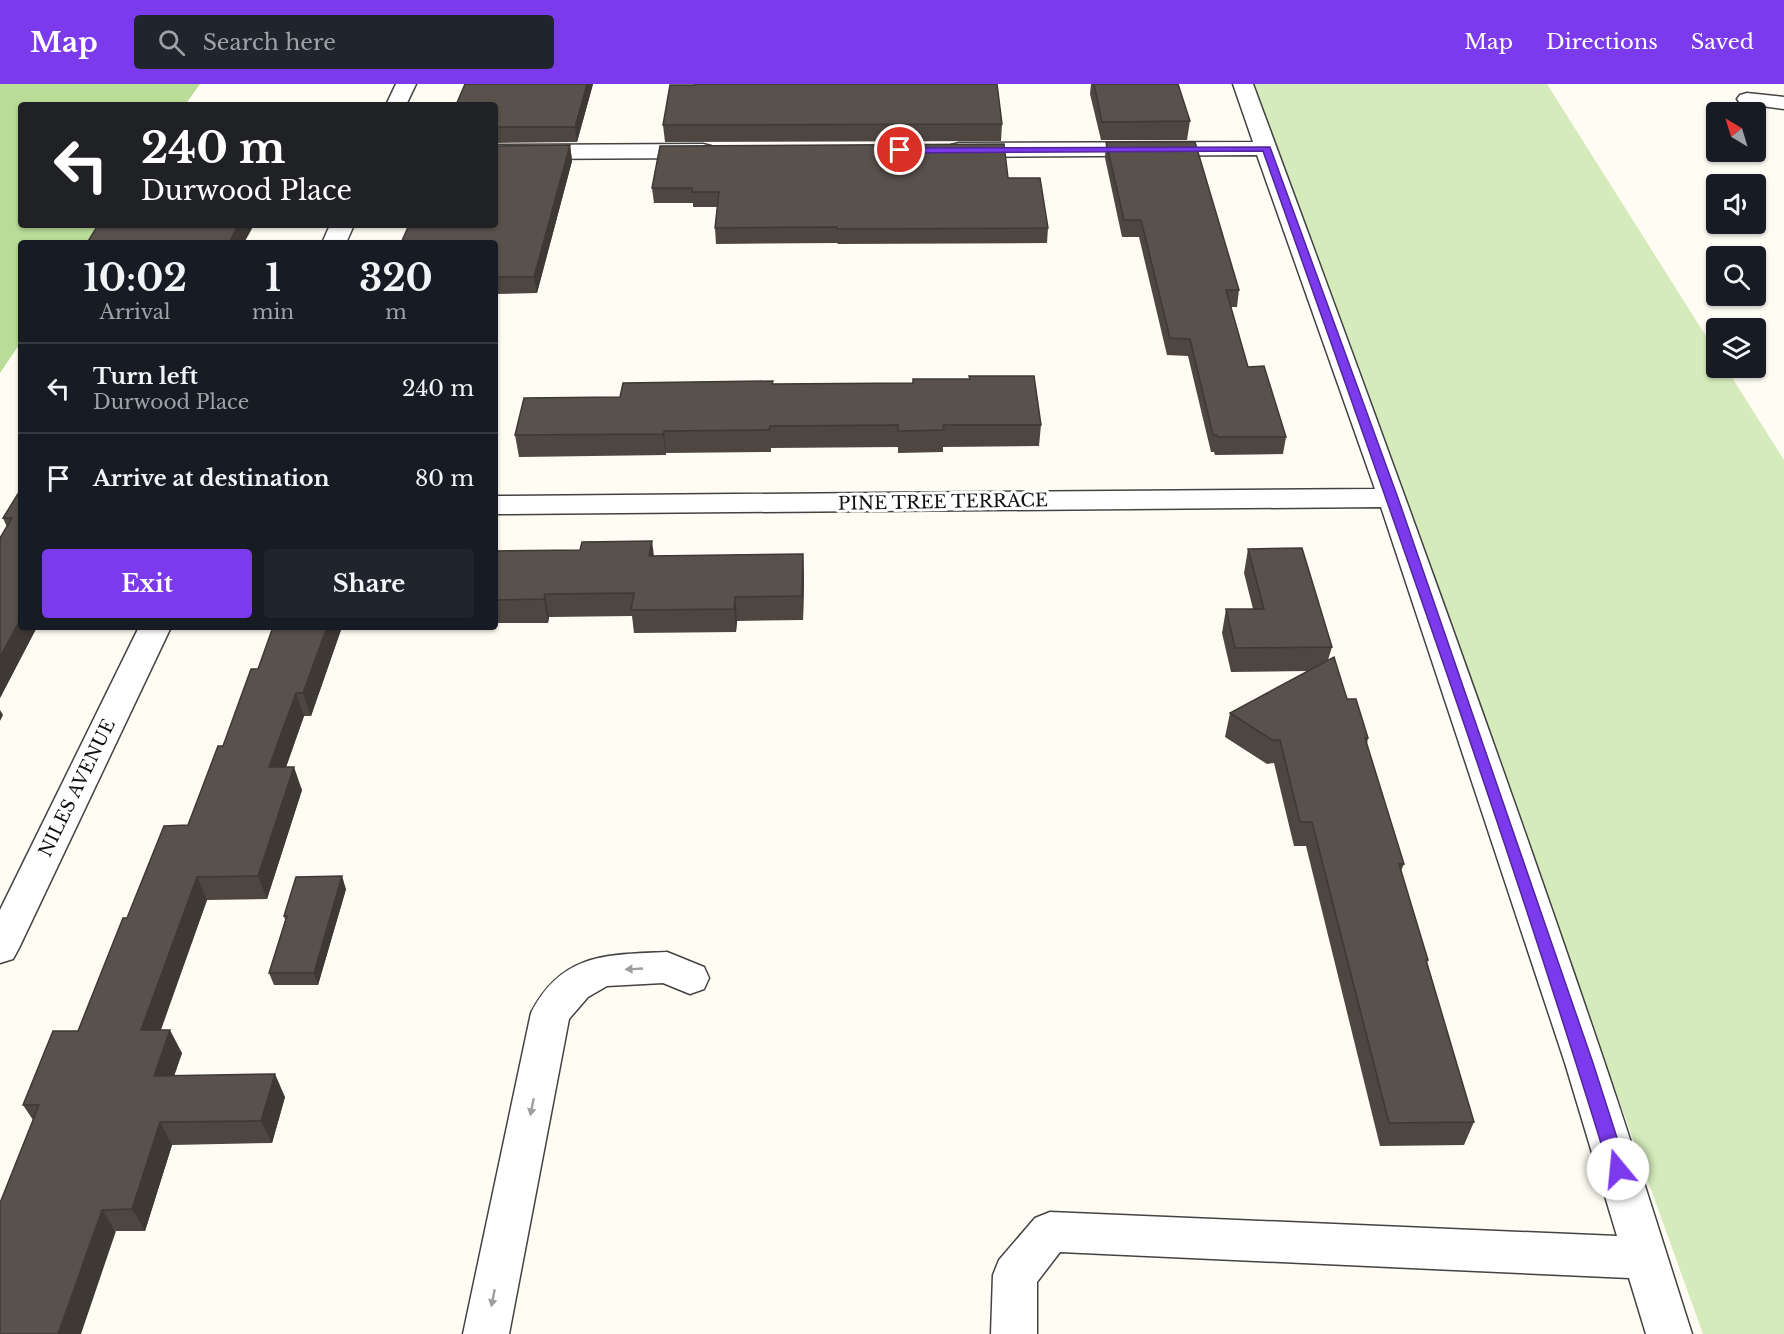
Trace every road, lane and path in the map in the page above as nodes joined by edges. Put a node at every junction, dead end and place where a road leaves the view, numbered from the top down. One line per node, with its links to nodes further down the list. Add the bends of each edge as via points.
1 (406, 84): 4 (street)
2 (1243, 84): 6 (street)
3 (1747, 99): 5 (street)
4 (397, 102)
5 (1784, 103)
6 (1267, 148): 7 (street); 10 (street)
7 (936, 150)
8 (722, 151): 9 (street)
9 (498, 152)
10 (1392, 498): 11 (street, PINE TREE TERRACE); 15 (street, via 1585,1063)
11 (498, 506)
12 (154, 630): 13 (street, NILES AVENUE)
13 (0, 948)
14 (690, 978): 16 (street, one-way to 16, via 667,967 601,971 574,986 551,1013)
15 (1645, 1258): 17 (street, via 1050,1232 1015,1275); 18 (street)
16 (486, 1334)
17 (1014, 1334)
18 (1669, 1334)

